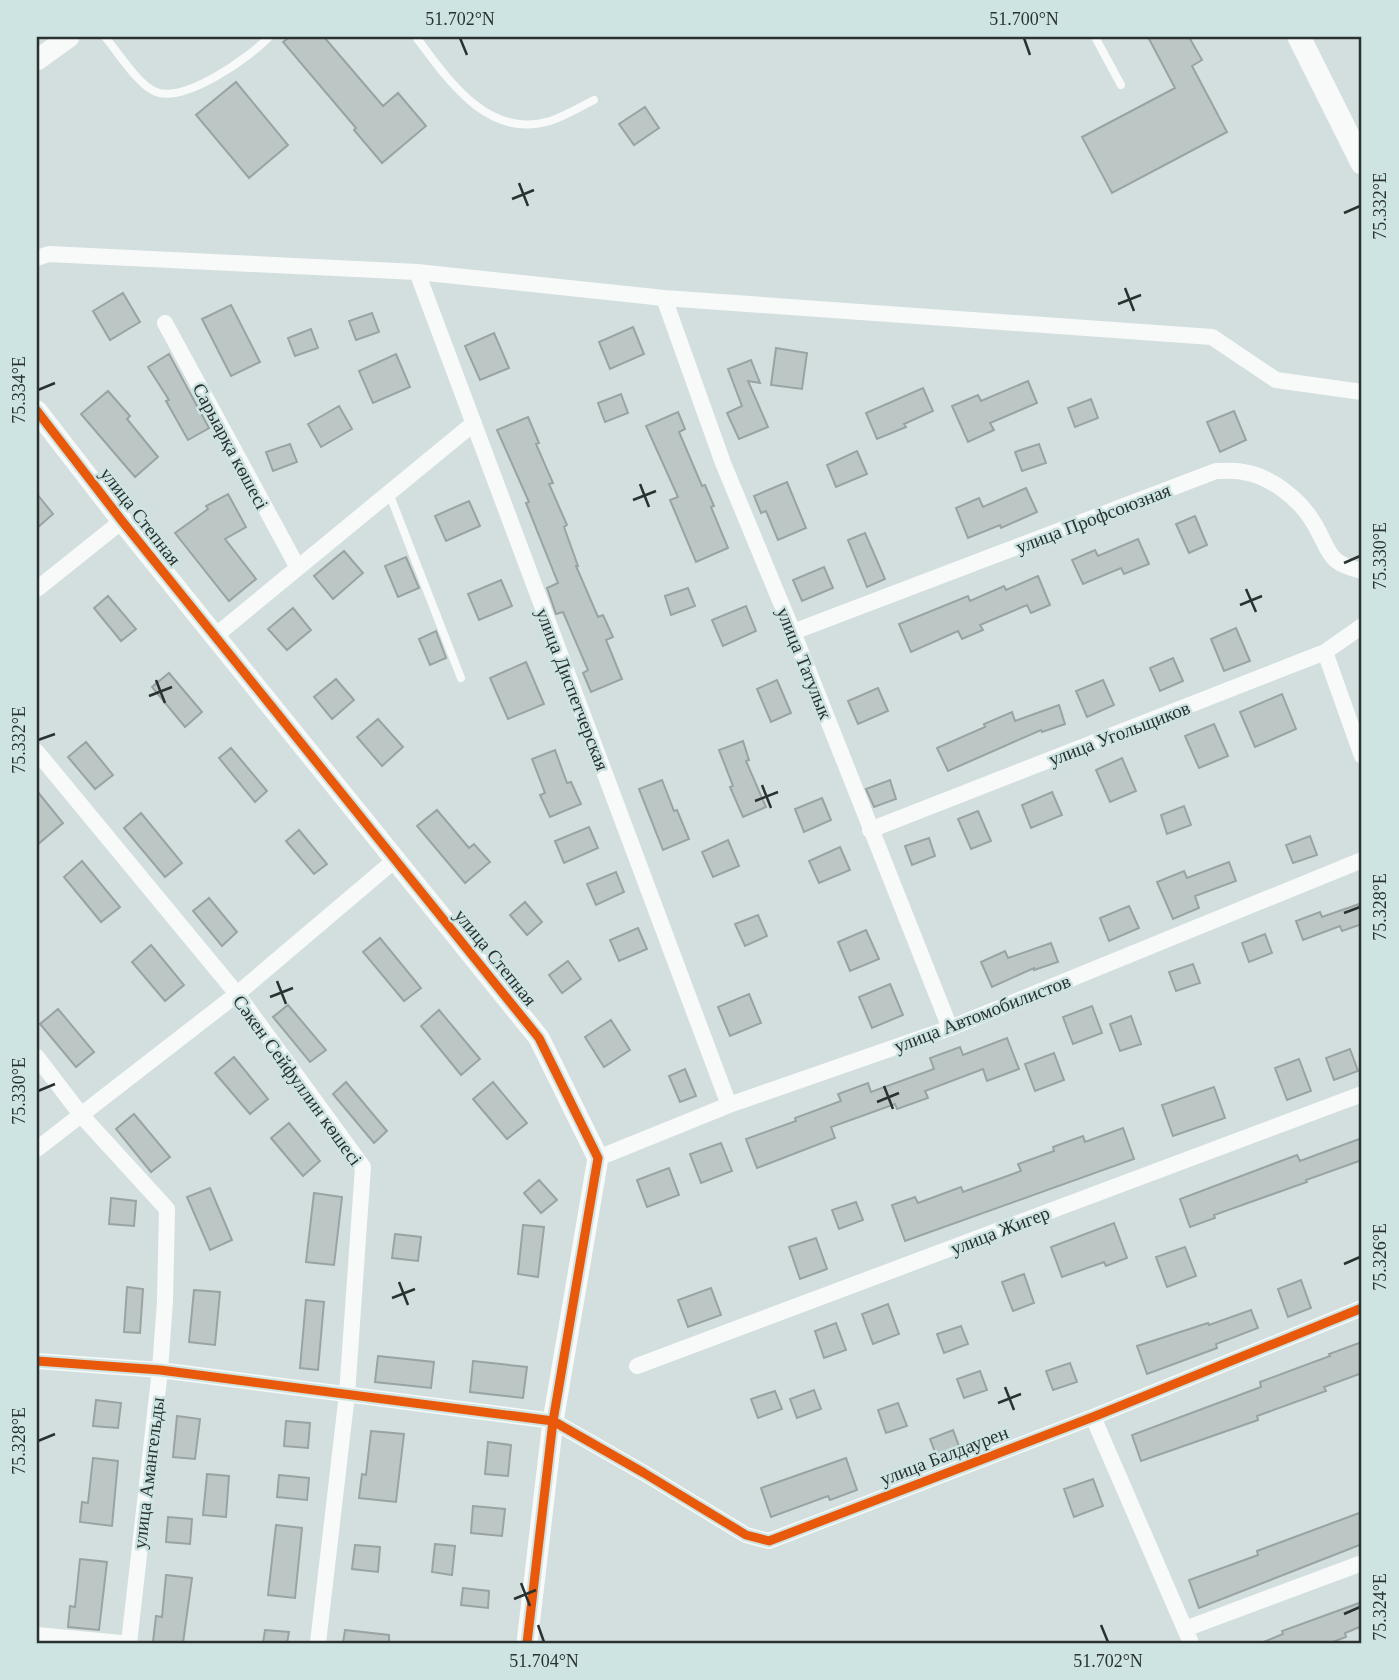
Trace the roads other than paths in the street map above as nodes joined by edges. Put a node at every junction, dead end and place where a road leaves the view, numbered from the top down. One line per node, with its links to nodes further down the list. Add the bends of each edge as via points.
1 (69, 37): 7 (street)
2 (105, 37): 3 (lane, via 144,84 173,95 191,91 252,53)
3 (268, 37)
4 (415, 37): 9 (lane, via 454,87 477,108 504,121 529,125 550,121)
5 (1095, 37): 8 (lane)
6 (1299, 37): 10 (main road)
7 (37, 60)
8 (1121, 85)
9 (594, 100)
10 (1362, 163)
11 (37, 258): 12 (street, via 49,254)
12 (417, 272): 13 (street); 17 (street, улица Диспетчерская)
13 (664, 298): 15 (street, via 1212,338 1276,380); 24 (street, улица Татулык, via 723,463)
14 (165, 323): 20 (street, Сарыарқа көшесі)
15 (1362, 392)
16 (37, 411): 19 (street, улица Степная)
17 (474, 423): 18 (street); 37 (street, улица Диспетчерская)
18 (389, 494): 20 (street); 27 (lane)
19 (122, 521): 22 (street); 25 (street, улица Степная)
20 (298, 568): 25 (street)
21 (1362, 571): 24 (street, улица Профсоюзная, via 1342,567 1314,523 1267,479 1242,471 1216,471)
22 (37, 589)
23 (1362, 626): 26 (street, улица Угольщиков)
24 (793, 632): 30 (street, улица Татулык)
25 (215, 636): 31 (street, улица Степная)
26 (1325, 652): 29 (street); 30 (street, улица Угольщиков)
27 (461, 678)
28 (37, 752): 33 (street, Сәкен Сейфуллин көшесі)
29 (1362, 756)
30 (870, 830): 34 (street, улица Татулык)
31 (395, 860): 33 (street); 40 (street, улица Степная, via 539,1038)
32 (1362, 860): 34 (street, улица Автомобилистов)
33 (237, 994): 38 (street); 45 (street, Сәкен Сейфуллин көшесі, via 363,1167)
34 (950, 1028): 37 (street, улица Автомобилистов)
35 (37, 1057): 38 (street, улица Амангельды)
36 (1362, 1094): 43 (street, улица Жигер)
37 (729, 1105): 40 (street, улица Автомобилистов)
38 (82, 1115): 39 (street); 44 (street, улица Амангельды, via 167,1209)
39 (37, 1149)
40 (598, 1158): 47 (street)
41 (1362, 1308): 46 (street, улица Балдаурен)
42 (37, 1361): 44 (street)
43 (637, 1366)
44 (160, 1370): 45 (street); 52 (street, улица Амангельды)
45 (347, 1394): 47 (street); 53 (street, Сәкен Сейфуллин көшесі)
46 (1093, 1417): 47 (street, улица Балдаурен, via 769,1541 746,1535); 50 (street)
47 (553, 1421): 54 (street)
48 (1362, 1563): 50 (street)
49 (37, 1635): 51 (street)
50 (1188, 1636)
51 (121, 1643)
52 (129, 1643)
53 (318, 1643)
54 (527, 1643)

